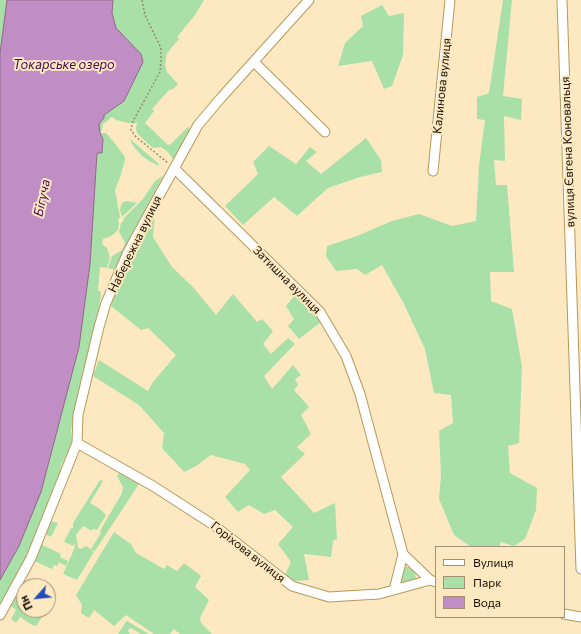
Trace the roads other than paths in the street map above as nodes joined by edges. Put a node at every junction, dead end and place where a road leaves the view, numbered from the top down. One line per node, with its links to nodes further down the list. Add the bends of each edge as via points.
1 (310, 0): 4 (street, Набережна вулиця)
2 (450, 0): 7 (street, Калинова вулиця)
3 (562, 0): 8 (street, вулиця Євгена Коновальця)
4 (254, 62): 5 (street); 6 (street, Набережна вулиця, via 198,126)
5 (325, 132)
6 (174, 168): 9 (street, Набережна вулиця, via 128,252 106,303 78,415); 10 (street, Затишна вулиця, via 320,312 346,356 360,394)
7 (433, 171)
8 (579, 419): 11 (street, вулиця Євгена Коновальця)
9 (77, 443): 13 (street, Горіхова вулиця, via 153,486 215,526 292,586 329,596 379,594); 14 (street, Набережна вулиця, via 31,558)
10 (403, 554): 12 (street); 13 (street, Затишна вулиця)
11 (581, 569)
12 (433, 581): 13 (street, Горіхова вулиця)
13 (394, 590)
14 (0, 614)
15 (565, 614): 16 (street)
16 (581, 616)

